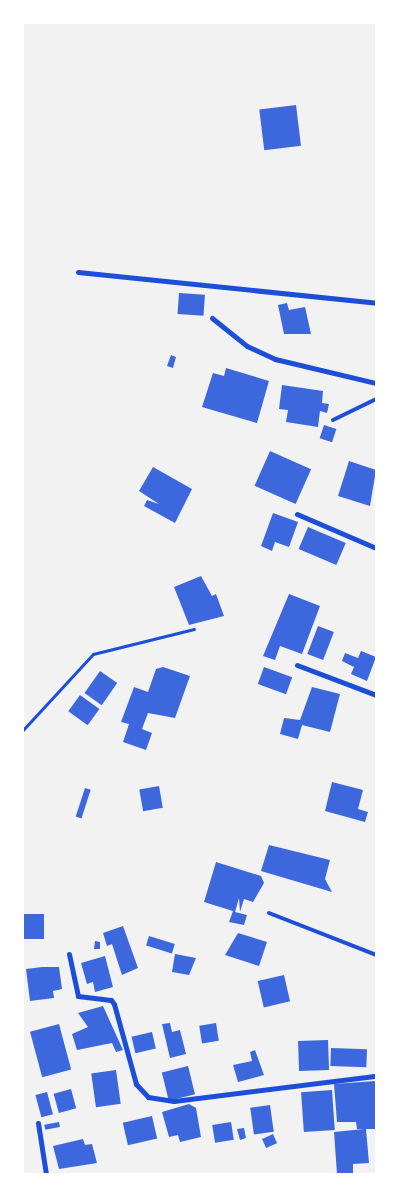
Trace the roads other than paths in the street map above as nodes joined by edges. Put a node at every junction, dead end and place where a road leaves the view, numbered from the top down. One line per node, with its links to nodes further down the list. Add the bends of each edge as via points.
1 (78, 272): 2 (street)
2 (376, 303)
3 (212, 318): 4 (street, via 247,346 275,359)
4 (376, 382)
5 (376, 399): 6 (lane)
6 (333, 420)
7 (297, 514): 8 (street)
8 (376, 548)
9 (297, 665): 10 (street)
10 (376, 695)
11 (269, 913): 13 (lane)
12 (69, 954): 14 (street, via 78,996 111,1000 114,1004 136,1084 148,1097 174,1102)
13 (376, 955)
14 (376, 1076)
15 (38, 1123): 16 (street)
16 (46, 1174)

